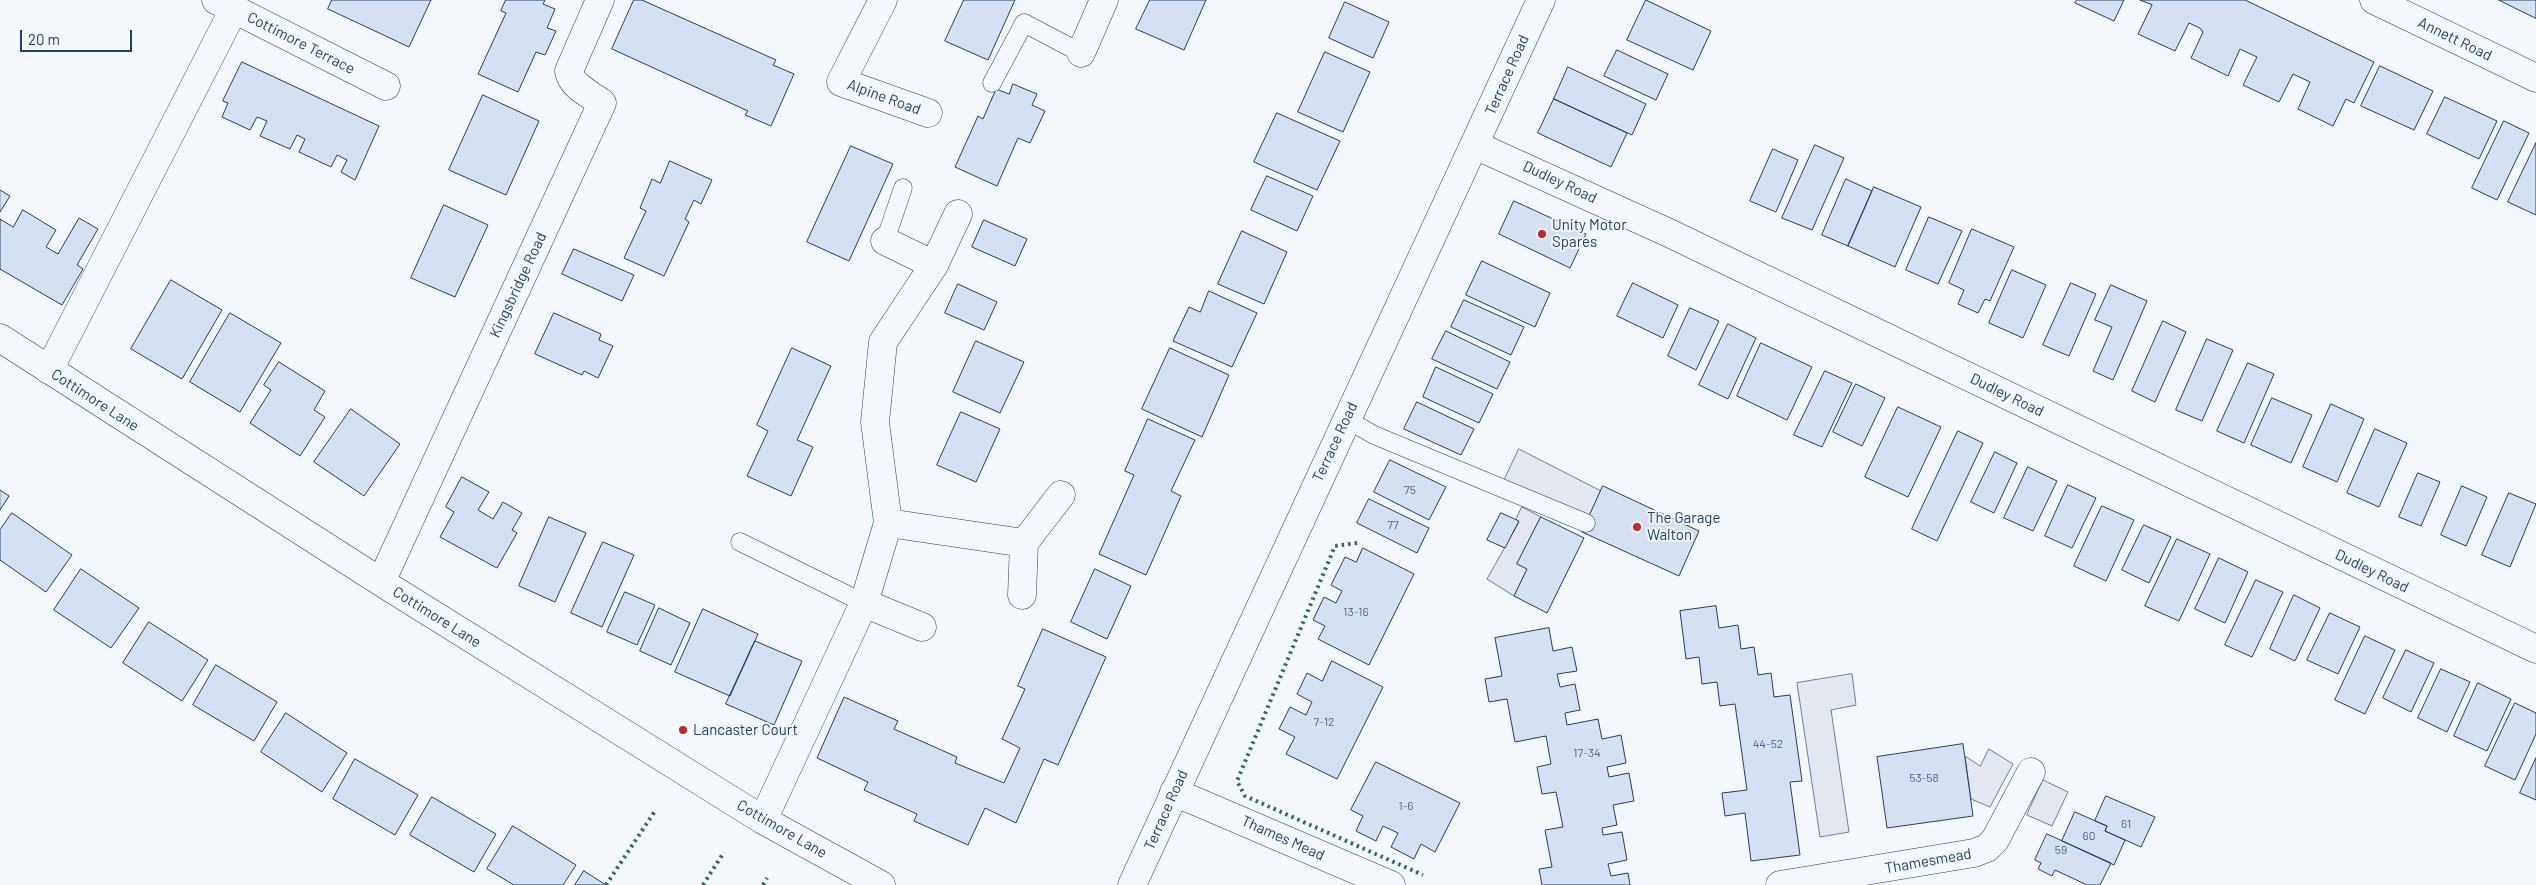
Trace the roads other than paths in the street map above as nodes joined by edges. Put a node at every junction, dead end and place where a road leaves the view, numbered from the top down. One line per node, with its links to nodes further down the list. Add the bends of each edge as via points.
1 (600, 0): 25 (street, Kingsbridge Road, via 569,71 574,83 602,103)
2 (883, 0): 11 (street, Alpine Road, via 841,82)
3 (1104, 0): 7 (street)
4 (1541, 0): 12 (street, Terrace Road)
5 (2374, 0): 8 (street, Annett Road)
6 (225, 5): 10 (street, Cottimore Terrace); 18 (street)
7 (1081, 53): 9 (lane, via 1024,23)
8 (2536, 78)
9 (992, 83)
10 (386, 86)
11 (928, 113)
12 (1475, 145): 19 (street, Terrace Road); 29 (street, Dudley Road, via 1669,233)
13 (903, 188): 15 (lane)
14 (958, 214): 16 (street)
15 (885, 241): 16 (street)
16 (934, 265): 21 (street, via 883,342 875,422)
17 (0, 338): 18 (street, Cottimore Lane)
18 (49, 370): 25 (street, Cottimore Lane)
19 (1346, 419): 22 (lane, via 1374,435); 31 (street, Terrace Road)
20 (1061, 495): 24 (street)
21 (888, 523): 24 (street); 27 (street)
22 (1586, 523)
23 (740, 542): 27 (lane)
24 (1024, 543): 26 (street)
25 (381, 582): 32 (street, Cottimore Lane)
26 (1022, 595)
27 (864, 603): 28 (street); 32 (street)
28 (922, 627)
29 (2536, 649)
30 (2031, 772): 36 (street, Thamesmead, via 2001,831 1987,848 1964,855)
31 (1174, 792): 34 (street, Terrace Road); 35 (street, Thames Mead)
32 (763, 820): 33 (street, Cottimore Lane)
33 (881, 885)
34 (1132, 885)
35 (1391, 885)
36 (1780, 885)

